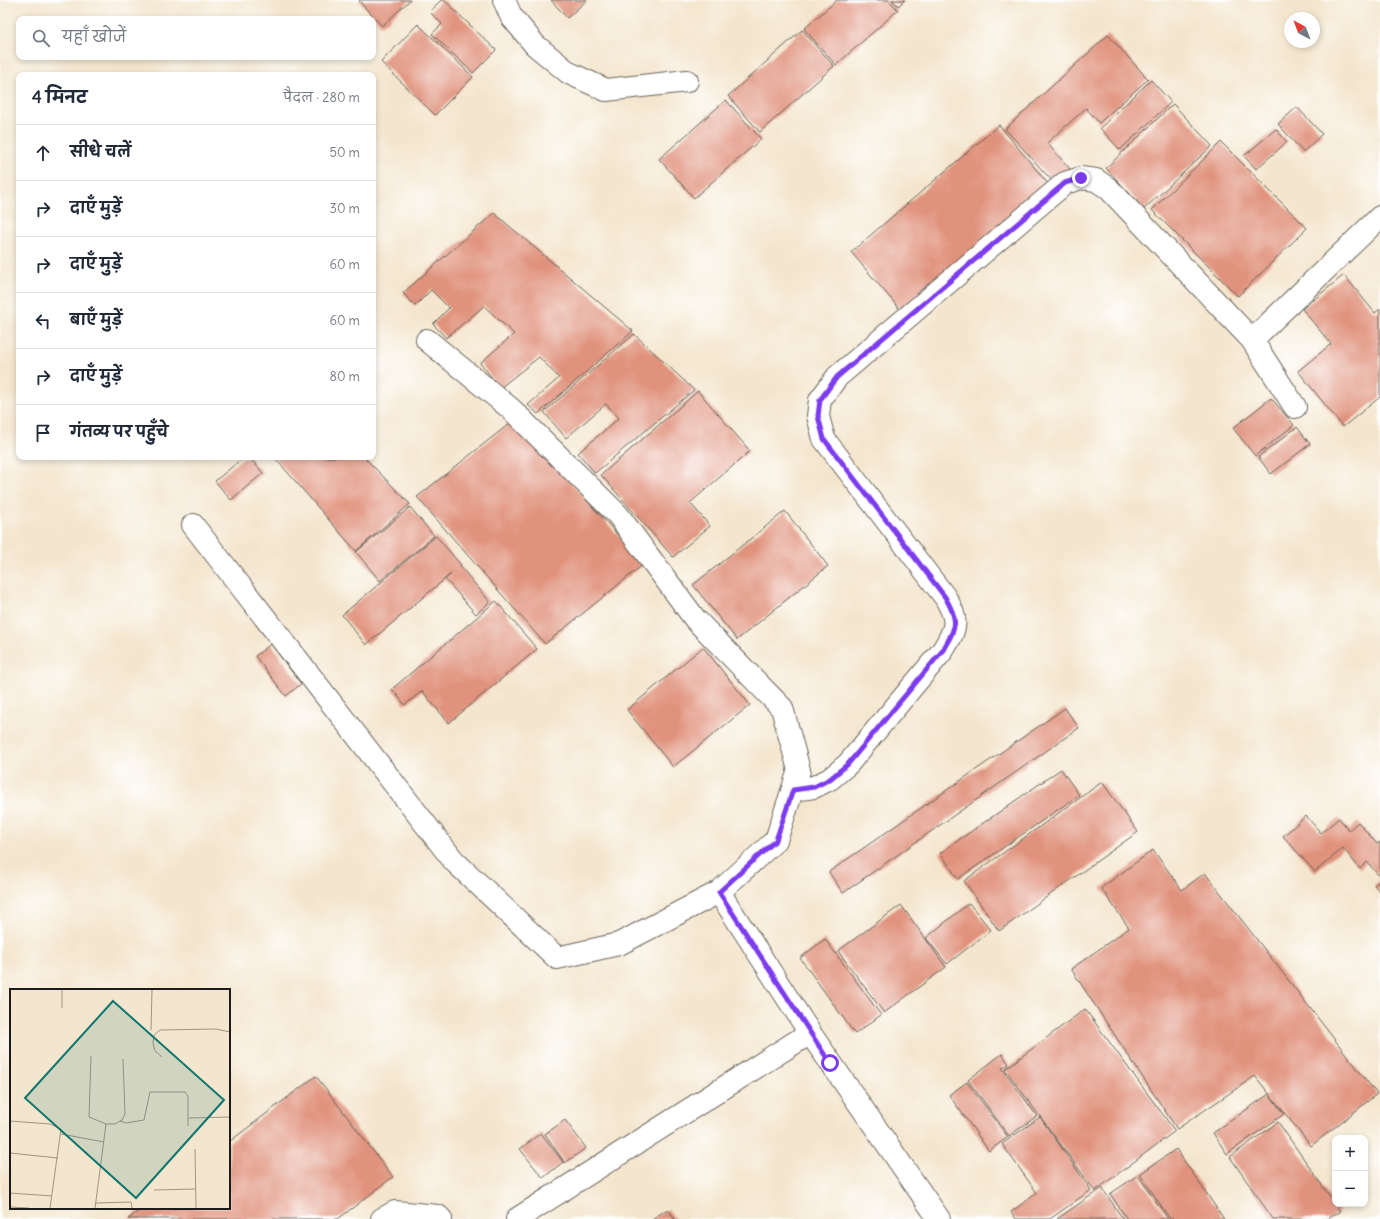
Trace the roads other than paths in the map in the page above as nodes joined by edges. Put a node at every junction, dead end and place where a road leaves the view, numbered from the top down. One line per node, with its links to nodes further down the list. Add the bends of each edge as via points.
1 (504, 0): 2 (street, via 511,16 535,45 569,73 606,90)
2 (688, 81)
3 (1380, 217): 5 (street)
4 (427, 340): 8 (street, via 511,409 618,515 695,618 782,708 799,770)
5 (1252, 340): 6 (street); 8 (street, via 1109,189 1096,180 1081,178 1065,183 837,377 820,400 818,416 824,439 945,597 954,613 954,632 943,650 848,764 830,779 814,787)
6 (1295, 407)
7 (193, 525): 9 (street, via 454,861 557,958 619,944)
8 (793, 790): 9 (street, via 776,840)
9 (719, 892): 10 (street)
10 (810, 1034): 13 (street); 14 (street)
11 (382, 1219): 12 (street, via 395,1212 438,1216)
12 (441, 1219)
13 (517, 1219)
14 (939, 1219)

